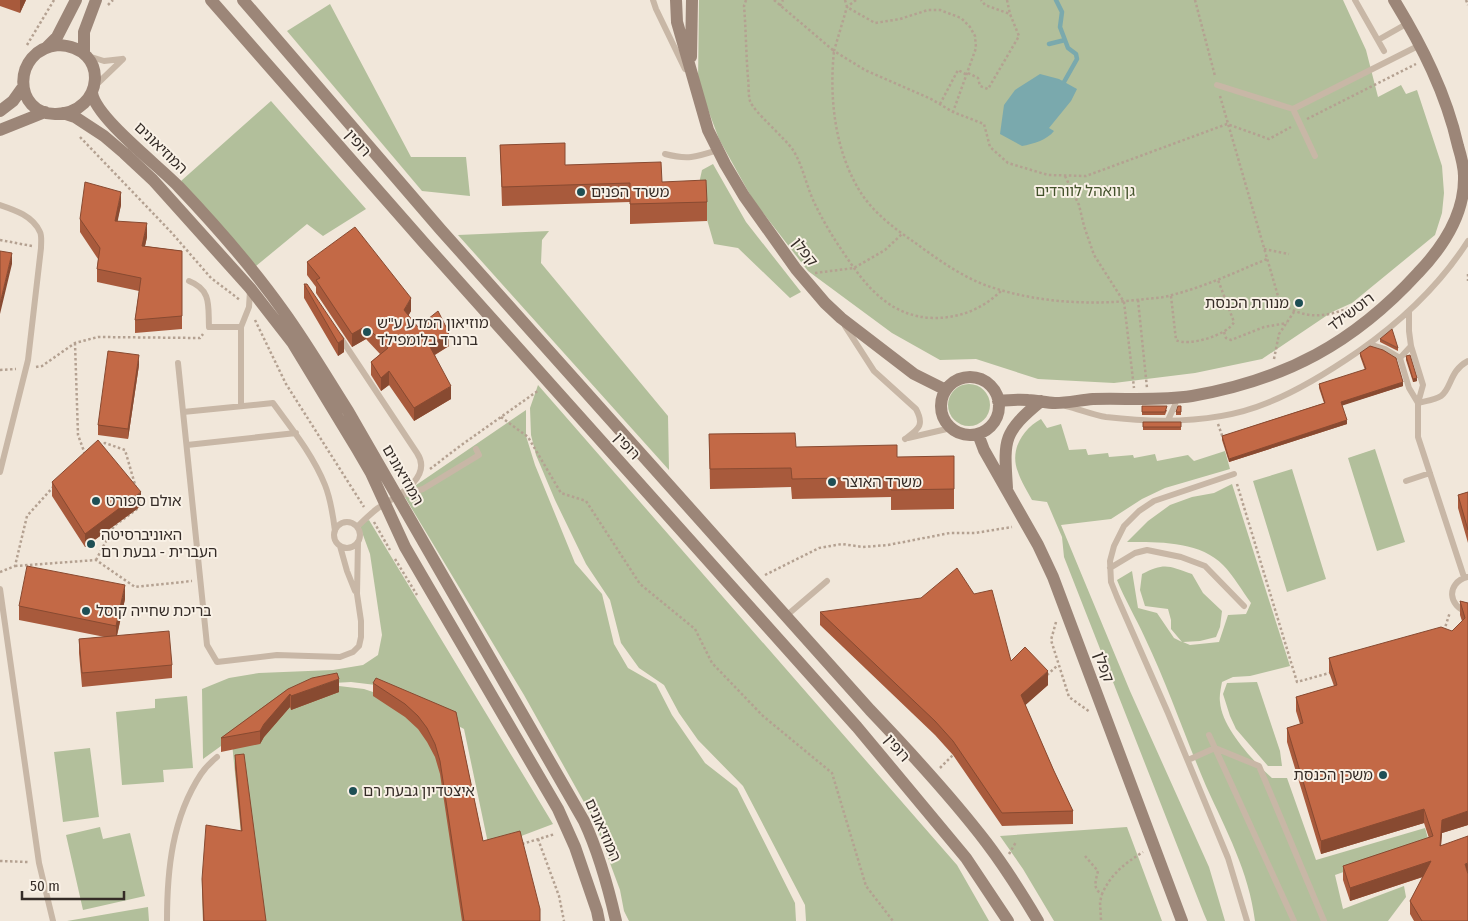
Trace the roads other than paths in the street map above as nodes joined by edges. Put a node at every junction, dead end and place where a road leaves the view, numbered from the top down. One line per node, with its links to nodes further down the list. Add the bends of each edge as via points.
1 (76, 0): 13 (street, via 57,37)
2 (96, 0): 15 (street, via 84,32)
3 (211, 0): 82 (street, רופין, via 888,763 966,858)
4 (243, 0): 73 (street, רופין, via 441,230)
5 (653, 0): 18 (lane)
6 (676, 0): 18 (street, via 677,22)
7 (692, 0): 18 (street, via 691,58)
8 (1355, 0): 11 (lane)
9 (1394, 0): 10 (street, רוטשילד)
10 (1408, 23): 11 (lane); 12 (street, רוטשילד)
11 (1378, 40): 14 (lane)
12 (1420, 45): 20 (lane); 42 (street, רוטשילד, via 1452,120 1463,166 1463,189 1454,222 1442,244 1395,299 1344,339 1313,357 1276,374 1220,391)
13 (47, 47): 15 (street, via 67,46); 17 (street, via 29,61)
14 (1384, 51)
15 (85, 54): 19 (street, via 94,71); 19 (lane, via 104,61 124,59)
16 (1217, 85): 20 (lane)
17 (23, 87): 21 (street); 22 (street, via 30,102)
18 (696, 89): 25 (street, קפלן, via 708,130)
19 (93, 90): 23 (street, via 82,104); 60 (street, המוזיאונים, via 94,102 101,112 178,186 284,312 317,361)
20 (1293, 109): 27 (lane)
21 (0, 111)
22 (45, 112): 23 (street); 24 (street)
23 (63, 113): 31 (street, המוזיאונים, via 83,122 124,153 183,212)
24 (0, 130)
25 (718, 150): 26 (lane, via 697,157); 33 (street, קפלן, via 744,196 801,275)
26 (665, 154)
27 (1315, 156)
28 (0, 205): 55 (lane, via 18,211 41,232 28,360)
29 (1468, 240): 32 (lane, via 1437,284)
30 (189, 281): 34 (lane, via 204,290 208,298 209,327)
31 (250, 288): 34 (lane, via 249,307); 61 (street, המוזיאונים, via 311,371 371,473)
32 (1409, 312): 36 (lane); 37 (lane)
33 (840, 318): 41 (street, קפלן, via 914,374); 50 (lane, via 874,371 916,409 921,418 917,430 905,439)
34 (241, 327): 47 (lane)
35 (336, 331): 60 (lane, via 420,456 422,466 413,482)
36 (1369, 344): 38 (lane, via 1385,348); 49 (lane, via 1322,376 1266,404 1216,416)
37 (1412, 346): 38 (lane); 46 (lane, via 1423,385)
38 (1400, 358): 46 (lane, via 1409,388)
39 (1468, 361): 46 (lane, via 1456,370 1441,396)
40 (178, 363): 48 (lane)
41 (946, 390): 43 (street, via 959,380 976,378 990,386); 50 (street, via 942,414)
42 (1176, 397): 45 (street, רוטשילד); 49 (lane)
43 (998, 401): 44 (street, רוטשילד); 52 (street, via 992,424)
44 (1041, 401): 45 (street, רוטשילד); 59 (street, via 1018,420 1009,436 1006,448)
45 (1055, 403): 49 (lane, via 1105,417)
46 (1418, 403): 56 (lane, via 1418,437)
47 (241, 406): 48 (lane); 51 (lane, via 273,403)
48 (183, 412): 53 (lane)
49 (1168, 420)
50 (951, 428): 52 (street, via 964,434)
51 (296, 434): 53 (lane); 63 (lane, via 325,484)
52 (978, 434): 59 (street, קפלן)
53 (187, 445): 70 (lane, via 208,645 217,662 277,655 340,657 353,652 360,646 361,638)
54 (476, 449): 60 (lane, via 479,456 423,489)
55 (0, 472)
56 (1430, 473): 58 (lane); 67 (lane)
57 (1234, 474): 66 (lane, via 1154,501 1139,511 1124,526 1114,546)
58 (1406, 481)
59 (1007, 490): 84 (street, קפלן, via 1042,553 1062,602)
60 (397, 497): 61 (lane); 81 (street, המוזיאונים, via 584,821 603,868)
61 (384, 504): 62 (lane); 80 (street, המוזיאונים, via 405,547 549,792 568,829)
62 (357, 527): 63 (lane, via 345,523); 64 (lane, via 360,534)
63 (336, 531): 65 (lane, via 335,539)
64 (358, 542): 65 (lane, via 352,547); 70 (lane)
65 (340, 546): 70 (lane)
66 (1110, 568): 71 (lane, via 1135,553 1147,550 1182,557 1204,566); 77 (lane, via 1116,597)
67 (1466, 577): 72 (lane, via 1455,584 1452,596 1461,610)
68 (827, 581): 73 (lane)
69 (0, 589): 78 (lane, via 39,863)
70 (357, 594)
71 (1244, 606)
72 (1468, 612)
73 (786, 616): 83 (street, רופין, via 931,776 986,842)
74 (1209, 735): 75 (lane)
75 (1215, 748): 77 (lane); 86 (lane); 87 (lane, via 1259,766)
76 (217, 757): 79 (lane, via 201,773 184,805 172,844)
77 (1188, 760): 85 (lane, via 1228,858)
78 (53, 921)
79 (166, 921)
80 (599, 921)
81 (616, 921)
82 (1008, 921)
83 (1038, 921)
84 (1182, 921)
85 (1247, 921)
86 (1294, 921)
87 (1324, 921)

